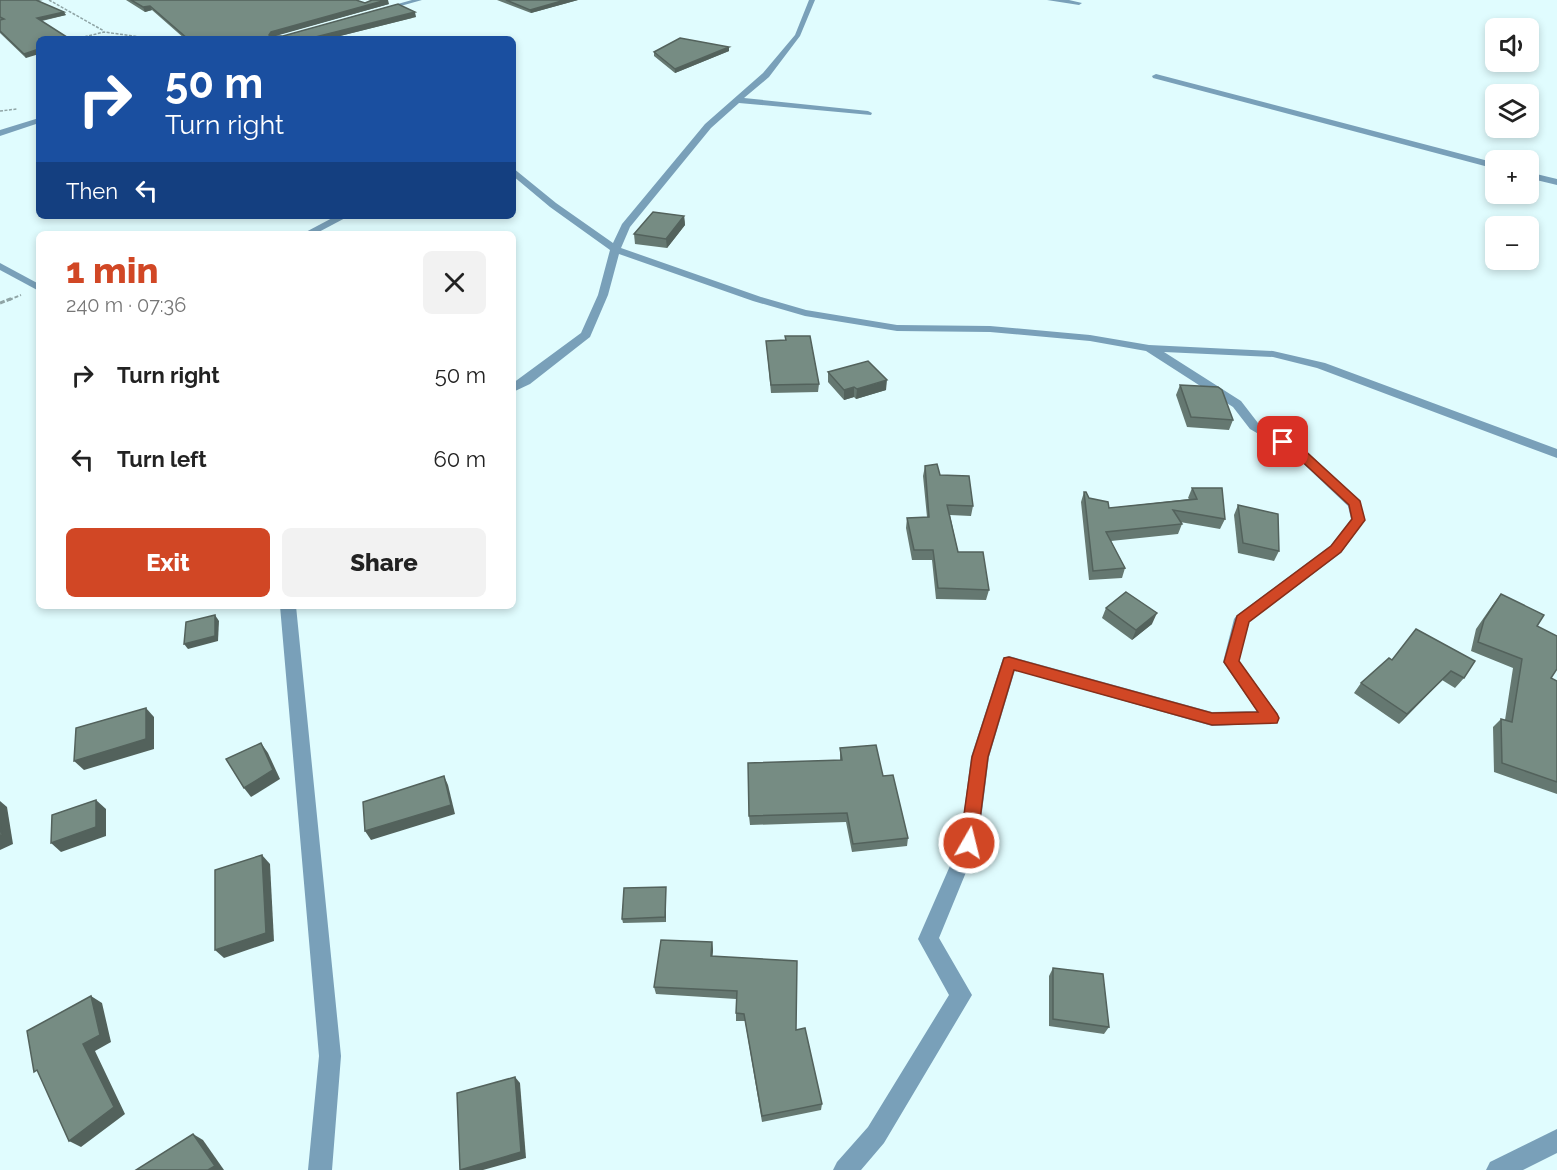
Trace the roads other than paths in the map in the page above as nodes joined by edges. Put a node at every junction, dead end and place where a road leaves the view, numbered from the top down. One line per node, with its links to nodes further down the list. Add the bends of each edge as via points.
1 (419, 0): 5 (street)
2 (812, 0): 7 (street, via 798,35 766,75)
3 (1050, 0): 4 (street)
4 (1080, 3)
5 (315, 28)
6 (1156, 76): 11 (street)
7 (738, 100): 8 (street); 17 (street, via 683,154 625,226)
8 (868, 113)
9 (36, 121): 10 (street)
10 (0, 133)
11 (1485, 163)
12 (516, 174): 17 (street)
13 (1539, 178): 14 (street)
14 (1557, 182)
15 (338, 219): 16 (street)
16 (313, 231)
17 (615, 249): 20 (street, via 805,314 897,328 990,330 1090,338); 21 (street, via 603,295 586,335)
18 (0, 266): 19 (street)
19 (36, 286)
20 (1149, 348): 22 (street, via 1273,354 1322,365); 26 (street, via 1237,404 1254,426 1298,451 1355,504 1358,520 1336,549 1242,619 1231,662 1271,718 1212,719 1009,662 980,757 969,843 928,939 961,995 876,1135)
21 (516, 386)
22 (1557, 454)
23 (288, 609): 25 (street, via 330,1056)
24 (1557, 1141): 27 (street)
25 (320, 1170)
26 (845, 1170)
27 (1498, 1170)

